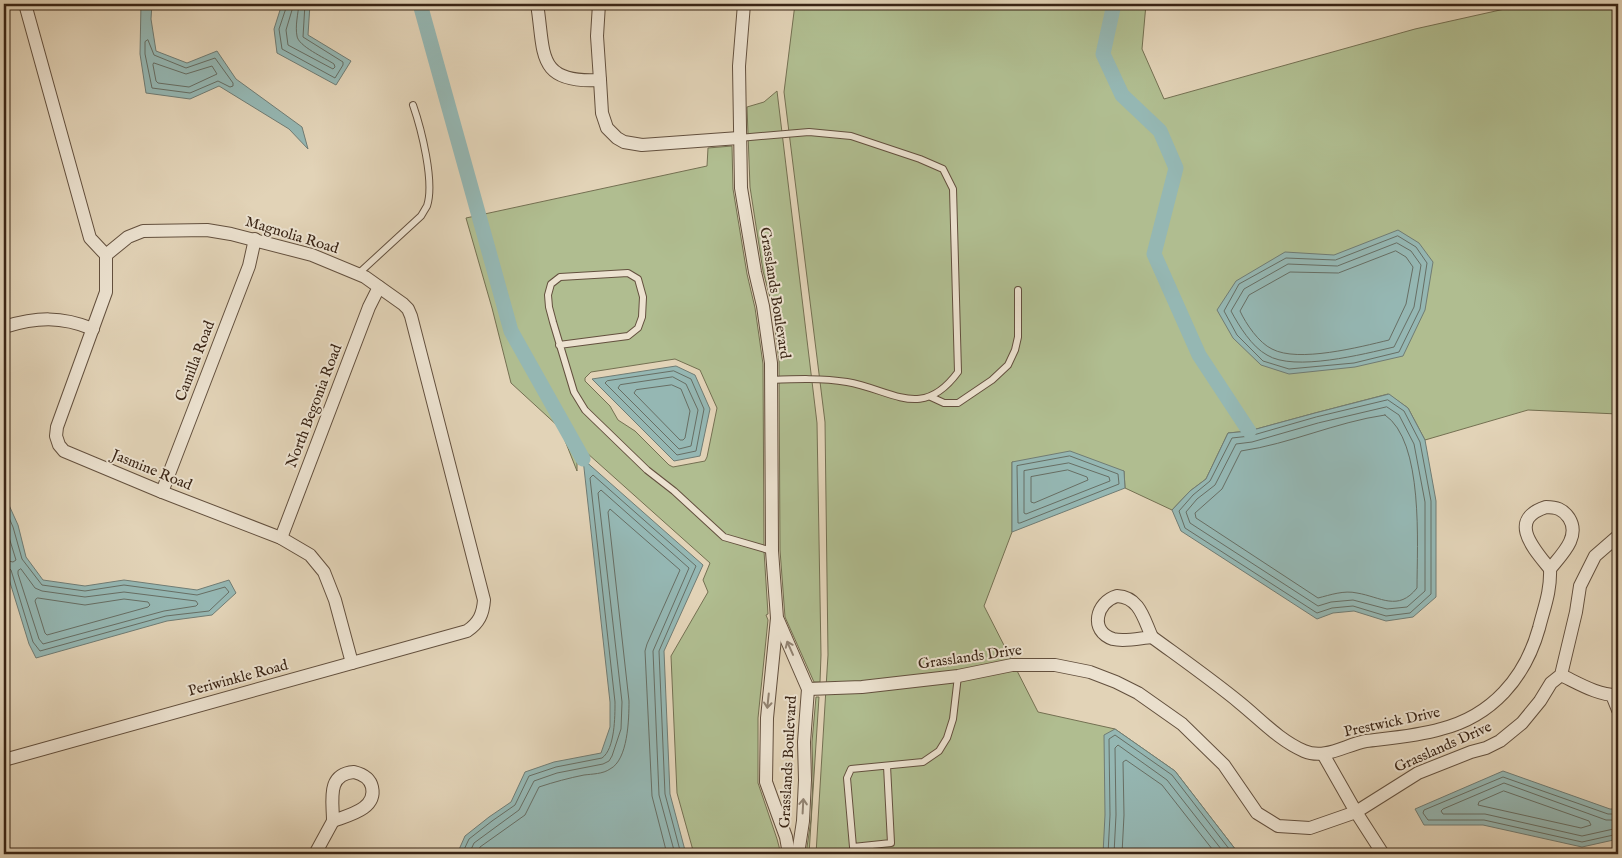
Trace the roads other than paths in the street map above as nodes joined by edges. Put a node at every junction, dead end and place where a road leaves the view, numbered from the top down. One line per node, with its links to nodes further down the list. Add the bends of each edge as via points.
1 (25, 4): 9 (street, via 90,238)
2 (537, 4): 5 (street, via 548,64 568,79)
3 (599, 4): 5 (street)
4 (744, 4): 7 (street, Grasslands Boulevard, via 739,66)
5 (600, 80): 7 (street, via 602,113 607,128 624,142 642,145)
6 (413, 105): 10 (lane, via 427,166 427,205 421,216)
7 (739, 138): 16 (street, Grasslands Boulevard, via 741,188 763,306); 17 (lane, via 808,132 851,136 942,169 953,189 958,372 947,387)
8 (255, 239): 9 (street, Magnolia Road, via 207,230 143,231 128,237); 10 (street, Magnolia Road, via 312,255); 18 (street, Camilla Road, via 248,266)
9 (106, 255): 14 (street, Jasmine Road, via 106,292)
10 (358, 274): 11 (street, Magnolia Road)
11 (379, 287): 20 (street, North Begonia Road); 24 (street, Magnolia Road, via 403,304 411,316 484,600 484,610)
12 (1018, 290): 17 (lane, via 1018,336 1008,365 958,403 944,403)
13 (4, 327): 14 (street, via 22,321 60,319)
14 (93, 329): 18 (street, Jasmine Road, via 58,427 59,445 64,452)
15 (559, 345): 15 (lane, via 549,307 550,284 560,277 628,273 638,279 643,297 638,328 628,336); 21 (lane, via 574,392 584,410 724,537)
16 (771, 380): 17 (lane, via 801,378 848,382 906,399); 21 (street, Grasslands Boulevard)
17 (931, 397)
18 (162, 492): 20 (street, Jasmine Road)
19 (1618, 536): 27 (street, Grasslands Drive, via 1595,556 1580,586)
20 (281, 538): 26 (street, Jasmine Road, via 310,554 324,572 336,600)
21 (772, 551): 23 (street, Grasslands Boulevard)
22 (1550, 569): 22 (street, via 1569,544 1573,529 1571,521 1561,510 1546,507 1532,514 1526,528 1529,542); 32 (street, Prestwick Drive, via 1551,585 1528,659 1500,696 1474,716 1442,729 1362,742)
23 (776, 618): 29 (street, Grasslands Boulevard, one-way to 23); 38 (street, Grasslands Boulevard, one-way to 38, via 767,718 766,782 786,836)
24 (478, 621): 26 (street, Periwinkle Road, via 467,631)
25 (1152, 638): 25 (street, via 1140,609 1131,599 1117,596 1104,602 1100,608 1098,622 1106,635 1120,640); 32 (street, Prestwick Drive, via 1239,702 1282,740 1305,752)
26 (352, 663): 33 (street, Periwinkle Road)
27 (1561, 675): 30 (street); 35 (street, Grasslands Drive, via 1550,683 1522,723 1500,741 1418,773)
28 (958, 676): 29 (street, Grasslands Drive, via 862,687); 34 (lane, via 953,719 948,738 939,752 923,762); 35 (street, Grasslands Drive, via 1012,665 1055,665 1090,672 1138,693 1182,724 1224,765 1257,813 1278,826 1310,828)
29 (808, 689): 39 (street, Grasslands Boulevard, one-way to 29, via 803,821)
30 (1615, 695): 31 (street)
31 (1618, 710)
32 (1322, 754): 35 (street)
33 (4, 760)
34 (887, 766): 34 (lane, via 851,769 847,778 853,847 891,843)
35 (1356, 812): 40 (street)
36 (333, 821): 37 (street)
37 (314, 854)
38 (789, 854)
39 (798, 854)
40 (1383, 854)

